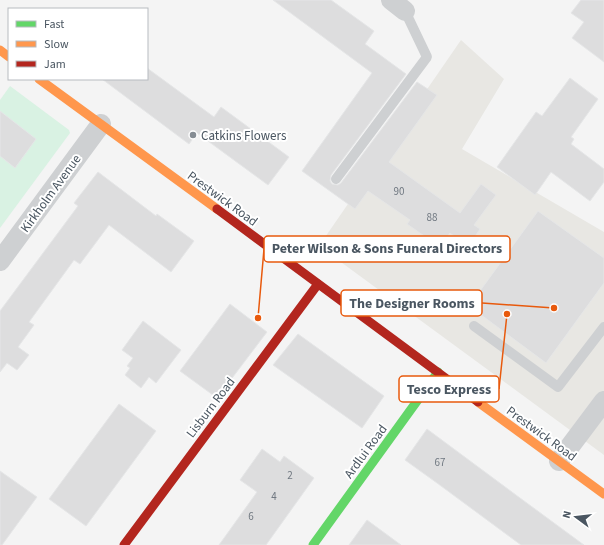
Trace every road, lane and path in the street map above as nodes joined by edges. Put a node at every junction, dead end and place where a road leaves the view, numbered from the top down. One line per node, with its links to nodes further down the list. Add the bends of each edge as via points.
1 (398, 6): 6 (lane, via 427,57)
2 (0, 50): 3 (main road)
3 (8, 56)
4 (41, 80): 5 (main road, Prestwick Road)
5 (101, 124): 7 (street, Kirkholm Avenue); 8 (main road, Prestwick Road)
6 (336, 179)
7 (0, 261)
8 (318, 284): 11 (main road, Prestwick Road); 15 (main road, Lisburn Road)
9 (474, 326): 10 (lane, via 558,387)
10 (604, 327)
11 (438, 372): 13 (main road, Prestwick Road); 16 (main road, Ardlui Road)
12 (604, 401): 13 (street)
13 (559, 461): 14 (main road, Prestwick Road)
14 (604, 494)
15 (124, 545)
16 (313, 545)

